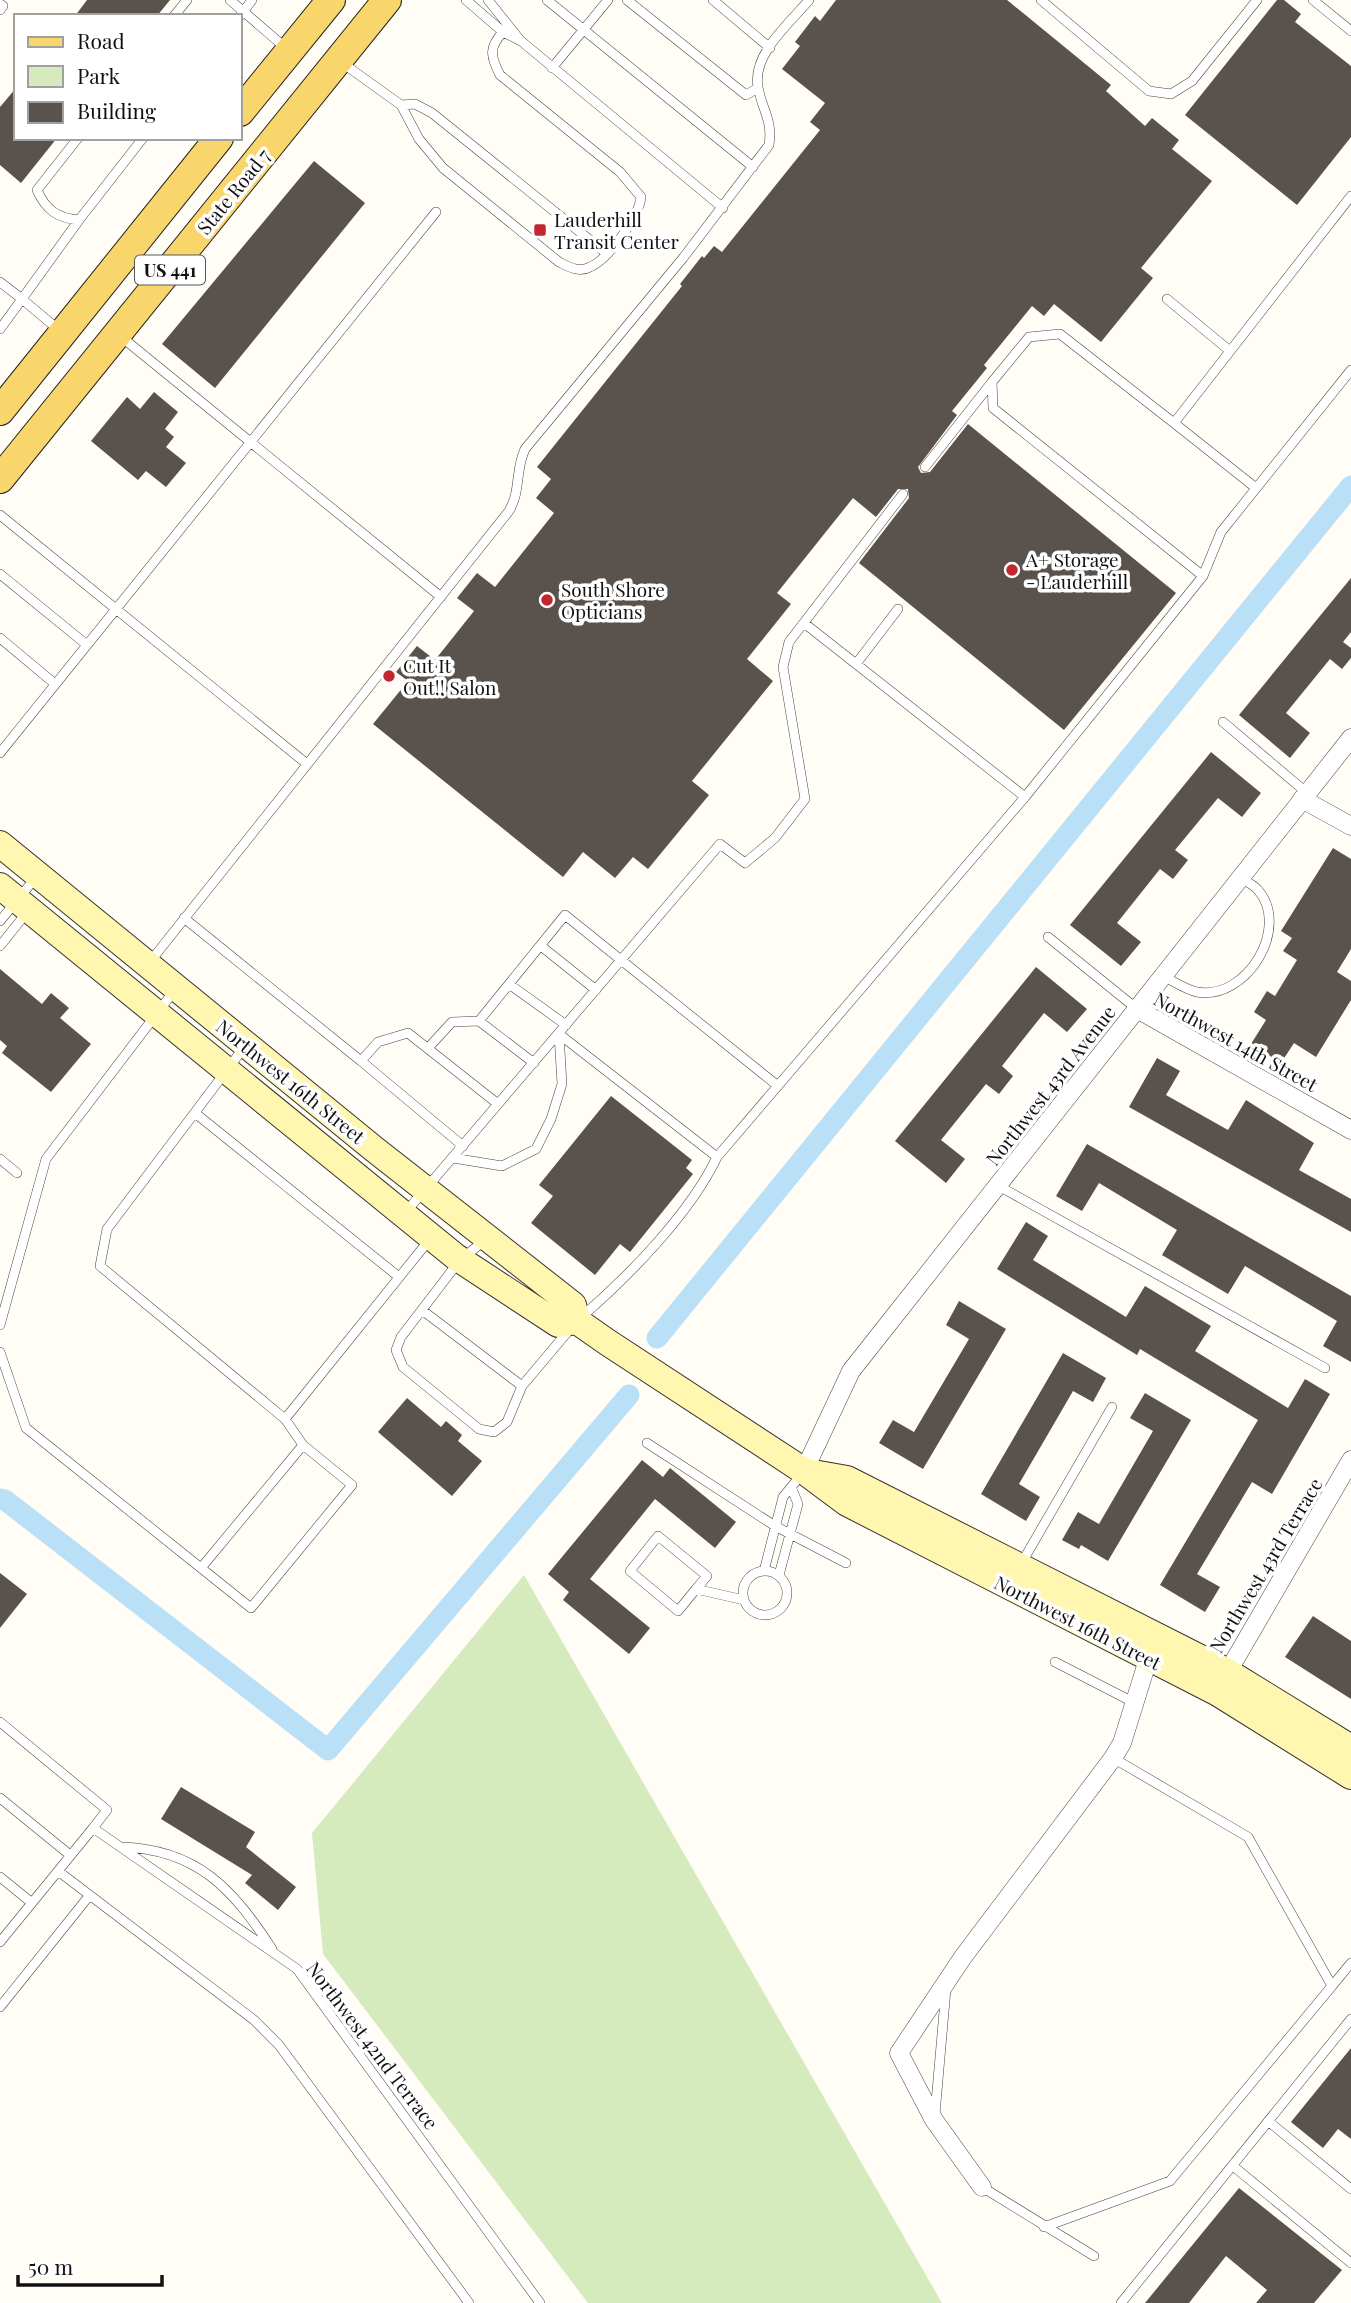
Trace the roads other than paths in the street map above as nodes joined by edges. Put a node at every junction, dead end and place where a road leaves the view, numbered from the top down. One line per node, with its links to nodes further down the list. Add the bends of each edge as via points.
1 (187, 0): 19 (lane)
2 (230, 0): 20 (lane)
3 (252, 0): 20 (lane)
4 (331, 0): 26 (main road)
5 (387, 0): 27 (main road, State Road 7 / US 441)
6 (466, 0): 23 (lane)
7 (488, 0): 24 (lane)
8 (547, 0): 21 (lane)
9 (608, 0): 21 (lane)
10 (627, 0): 29 (lane, via 746,95)
11 (713, 0): 25 (lane)
12 (794, 0): 17 (lane)
13 (1041, 0): 14 (lane, via 1149,91 1171,94 1192,81)
14 (1257, 0)
15 (1313, 0): 22 (lane)
16 (0, 4): 18 (lane)
17 (806, 4): 25 (lane)
18 (0, 10)
19 (176, 14)
20 (242, 14): 26 (lane)
21 (583, 30): 28 (lane); 36 (lane)
22 (1351, 31)
23 (503, 32): 24 (lane); 41 (lane, via 493,43 491,58 500,75 621,172 641,197 640,209)
24 (521, 41): 28 (lane)
25 (770, 48): 29 (lane, via 757,68)
26 (289, 51): 27 (main road, via 306,49); 31 (main road); 32 (main road, via 295,82)
27 (339, 61): 30 (lane); 32 (main road, State Road 7 / US 441)
28 (552, 68): 38 (lane)
29 (758, 88): 36 (lane, via 772,129 769,145)
30 (401, 105): 41 (lane, via 415,104 432,113); 41 (lane, via 419,139 443,168 559,262 573,269 588,269)
31 (242, 110)
32 (282, 129): 47 (main road, State Road 7 / US 441)
33 (76, 140): 40 (lane, via 37,190 43,204 61,218)
34 (141, 140): 40 (lane)
35 (217, 140): 46 (main road, US 441)
36 (753, 167): 38 (lane)
37 (1351, 196): 48 (lane)
38 (723, 208): 61 (lane, via 525,449 518,463 519,486 513,505)
39 (436, 212): 53 (lane)
40 (79, 220): 43 (lane)
41 (606, 253)
42 (0, 282): 43 (lane)
43 (22, 299): 45 (lane); 46 (lane)
44 (1167, 299): 48 (lane)
45 (1, 325)
46 (64, 334): 51 (main road, US 441)
47 (118, 334): 53 (lane); 55 (main road, State Road 7 / US 441)
48 (1230, 351): 52 (lane)
49 (1351, 370): 56 (lane)
50 (992, 382): 52 (lane, via 1029,337 1060,334); 54 (lane); 60 (lane, via 993,408)
51 (3, 400)
52 (1174, 423): 56 (lane)
53 (250, 442): 61 (lane); 62 (lane)
54 (925, 467)
55 (0, 479)
56 (1256, 488): 60 (lane, via 1220,532)
57 (903, 494): 64 (lane)
58 (0, 515): 62 (lane)
59 (0, 574): 66 (lane)
60 (1203, 576): 74 (lane)
61 (441, 597): 72 (lane)
62 (116, 609): 66 (lane); 72 (lane)
63 (898, 609): 67 (lane)
64 (804, 623): 67 (lane); 85 (lane, via 789,642 783,667 805,799 775,838 745,863 720,844)
65 (0, 638): 68 (lane)
66 (87, 645): 68 (lane)
67 (856, 664): 74 (lane)
68 (55, 684): 71 (lane)
69 (1223, 722): 73 (lane)
70 (1351, 738): 73 (street, Northwest 43rd Avenue)
71 (0, 753)
72 (307, 764): 80 (lane)
73 (1305, 796): 75 (street); 77 (street, Northwest 43rd Avenue)
74 (1025, 797): 102 (lane)
75 (1351, 826)
76 (0, 844): 78 (street, Northwest 16th Street)
77 (1240, 878): 87 (street, Northwest 43rd Avenue); 87 (lane, via 1259,891 1266,911 1268,929 1261,958 1243,978 1221,991 1197,992)
78 (43, 879): 79 (street); 86 (street, Northwest 16th Street)
79 (16, 898): 81 (lane); 83 (lane); 90 (street, Northwest 16th Street)
80 (184, 918): 86 (lane); 99 (lane)
81 (0, 921)
82 (1048, 937): 92 (lane)
83 (0, 946)
84 (541, 946): 85 (lane, via 565,915); 88 (lane); 91 (lane)
85 (622, 960): 91 (lane); 102 (lane)
86 (148, 964): 89 (street, Northwest 16th Street); 90 (street)
87 (1163, 976): 92 (street, Northwest 43rd Avenue)
88 (509, 984): 94 (lane); 95 (lane)
89 (177, 988): 93 (lane); 97 (street, Northwest 16th Street)
90 (128, 989): 93 (street, Northwest 16th Street)
91 (596, 989): 95 (lane)
92 (1137, 1009): 105 (street, Northwest 14th Street); 111 (street, Northwest 43rd Avenue)
93 (158, 1013): 101 (street, Northwest 16th Street); 120 (lane, via 46,1159)
94 (479, 1021): 98 (lane, via 452,1022); 100 (lane)
95 (566, 1025): 96 (lane)
96 (559, 1034): 100 (lane); 107 (lane); 108 (lane, via 562,1084 536,1149 502,1166)
97 (246, 1045): 101 (lane); 112 (street, Northwest 16th Street)
98 (428, 1048): 99 (lane, via 408,1033 378,1042); 103 (lane)
99 (361, 1061): 106 (lane)
100 (534, 1063): 103 (lane)
101 (228, 1070): 104 (lane); 113 (street, Northwest 16th Street)
102 (778, 1086): 107 (lane)
103 (498, 1104): 106 (lane)
104 (195, 1113): 117 (lane); 125 (lane, via 107,1229 100,1266)
105 (1351, 1130)
106 (463, 1146): 108 (lane)
107 (718, 1157): 119 (lane, via 705,1182 617,1287)
108 (453, 1158): 112 (lane)
109 (0, 1159): 110 (lane)
110 (17, 1173)
111 (998, 1185): 122 (lane); 129 (street, Northwest 43rd Avenue, via 851,1371)
112 (426, 1190): 113 (lane); 115 (street, Northwest 16th Street)
113 (404, 1214): 114 (street, Northwest 16th Street)
114 (431, 1237): 116 (street, Northwest 16th Street); 117 (lane)
115 (487, 1238): 116 (lane); 119 (street, Northwest 16th Street, via 573,1305)
116 (460, 1260): 118 (lane); 119 (street, Northwest 16th Street, via 558,1324)
117 (399, 1277): 125 (lane)
118 (422, 1310): 123 (lane); 123 (lane, via 401,1337 397,1350 403,1367 479,1429 494,1432 507,1422)
119 (577, 1321): 123 (lane); 129 (street, Northwest 16th Street)
120 (0, 1325)
121 (0, 1352): 133 (lane, via 26,1428)
122 (1325, 1368)
123 (522, 1387)
124 (1112, 1407): 136 (lane)
125 (285, 1419): 127 (lane)
126 (647, 1443): 130 (lane)
127 (303, 1445): 133 (lane); 133 (lane, via 352,1485 251,1608)
128 (1351, 1460): 141 (street, Northwest 43rd Terrace)
129 (798, 1480): 130 (lane, via 783,1497); 131 (lane, via 798,1504); 136 (street, Northwest 16th Street)
130 (775, 1526): 131 (lane); 134 (lane)
131 (790, 1533): 132 (lane); 135 (lane)
132 (846, 1563)
133 (201, 1568)
134 (764, 1571): 135 (lane); 138 (lane, via 749,1577)
135 (779, 1575): 138 (lane, via 787,1588 782,1609 761,1615)
136 (1013, 1576): 139 (street, Northwest 16th Street)
137 (696, 1589): 137 (lane, via 707,1576 658,1536 630,1571 678,1611); 138 (lane)
138 (744, 1600)
139 (1152, 1646): 141 (street, Northwest 16th Street); 142 (street)
140 (1055, 1662): 142 (lane)
141 (1222, 1682): 144 (street, Northwest 16th Street); 146 (street, Northwest 16th Street)
142 (1135, 1703): 145 (street)
143 (0, 1722): 148 (lane, via 107,1810)
144 (1351, 1748)
145 (1113, 1758): 158 (street); 159 (lane, via 1248,1838)
146 (1351, 1776)
147 (0, 1798): 150 (lane)
148 (93, 1828): 149 (lane, Northwest 42nd Terrace); 150 (lane)
149 (120, 1847): 156 (lane, Northwest 42nd Terrace); 156 (lane, via 145,1847 215,1878 245,1907)
150 (70, 1855): 151 (lane)
151 (58, 1871): 153 (lane); 154 (lane)
152 (0, 1877): 154 (lane)
153 (89, 1896): 160 (lane); 170 (lane, via 254,2020 279,2045)
154 (32, 1903): 155 (lane)
155 (0, 1942)
156 (275, 1953): 171 (lane, Northwest 42nd Terrace, via 297,1969)
157 (1351, 1963): 159 (lane)
158 (947, 1983): 162 (lane); 162 (street, via 900,2053)
159 (1332, 1986): 167 (lane, via 1170,2181)
160 (0, 2007)
161 (1351, 2019): 163 (lane)
162 (934, 2120): 165 (street)
163 (1268, 2121): 164 (lane); 166 (lane)
164 (1233, 2166): 169 (lane); 172 (lane)
165 (982, 2187): 167 (lane)
166 (1351, 2189)
167 (1044, 2227): 168 (lane)
168 (1094, 2256)
169 (1351, 2263)
170 (469, 2303)
171 (540, 2303)
172 (1121, 2303)

